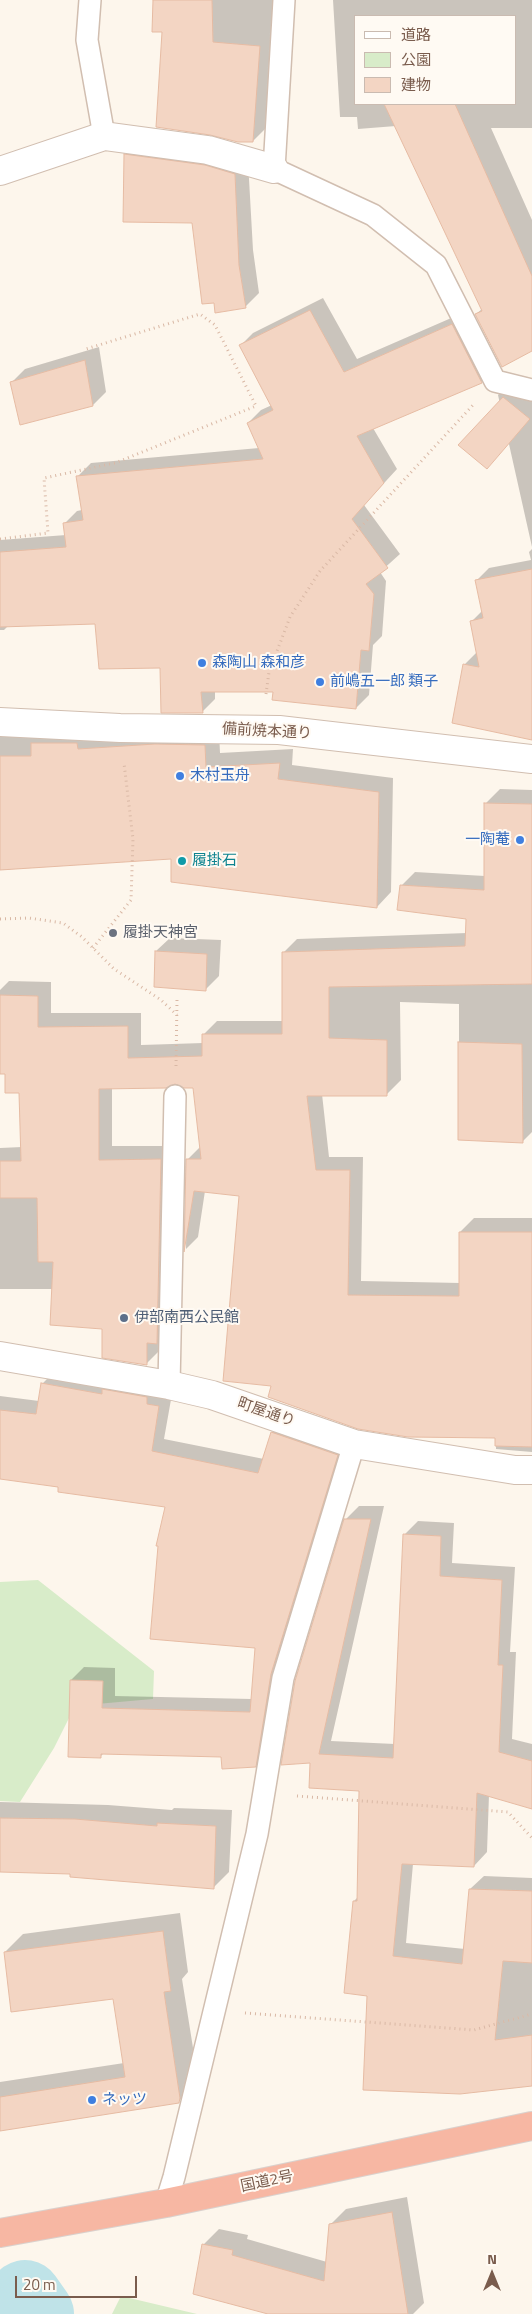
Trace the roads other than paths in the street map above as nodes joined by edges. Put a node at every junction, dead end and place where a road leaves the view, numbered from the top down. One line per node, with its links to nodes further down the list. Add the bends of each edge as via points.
1 (90, 0): 3 (lane, via 87,40)
2 (284, 0): 4 (lane)
3 (104, 136): 4 (street, via 208,150); 5 (street)
4 (274, 169): 6 (lane, via 373,215 436,265 495,381)
5 (0, 171)
6 (532, 390)
7 (0, 722): 8 (street, 備前焼本通り, via 262,730)
8 (532, 759)
9 (175, 1096): 11 (lane)
10 (0, 1356): 11 (street, 町屋通り)
11 (170, 1385): 12 (street, 町屋通り, via 212,1395)
12 (354, 1444): 13 (street, 町屋通り); 15 (lane, via 283,1678 257,1834)
13 (532, 1470)
14 (532, 2126): 15 (highway, 国道2号)
15 (166, 2203): 16 (highway, 国道2号)
16 (0, 2233)

